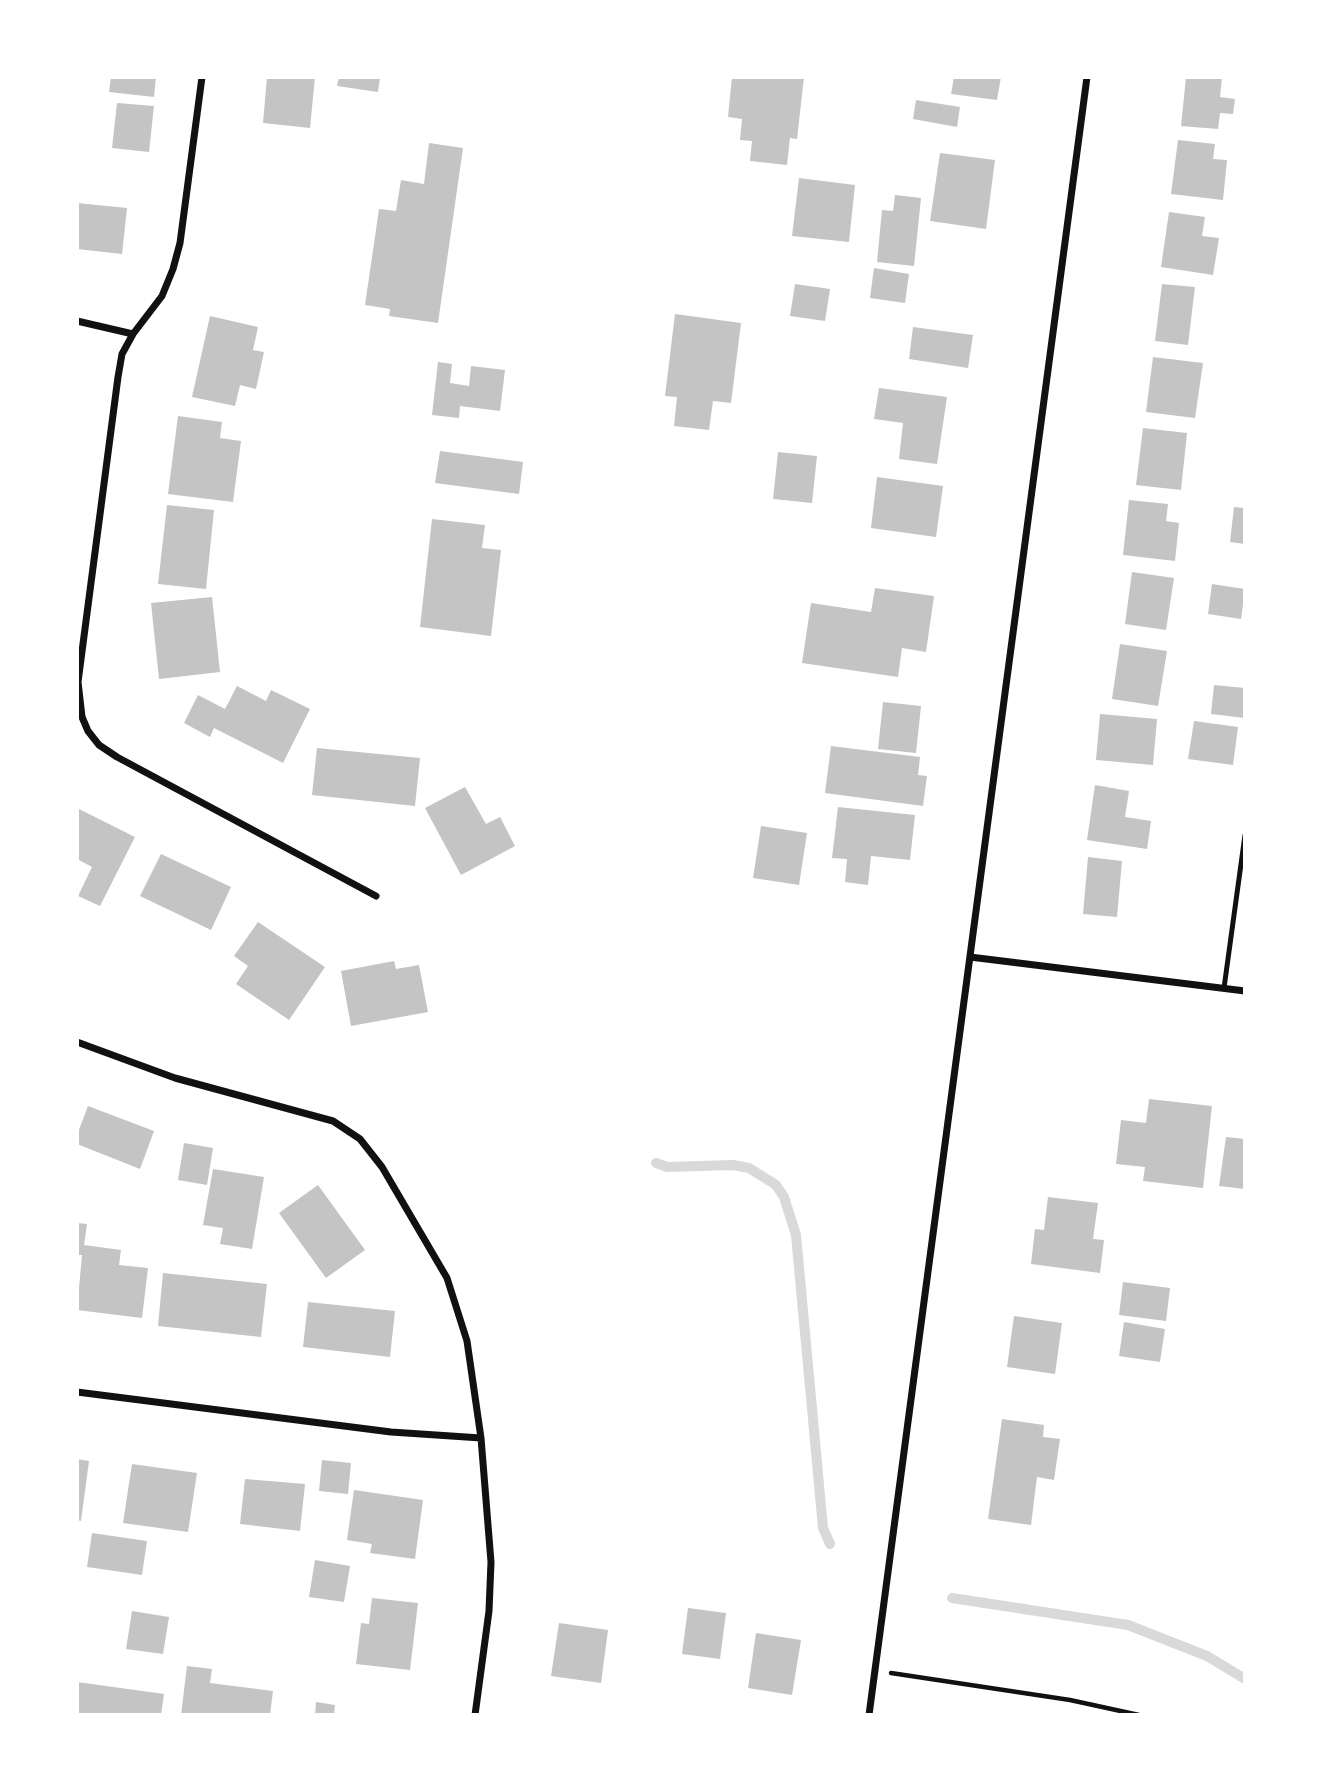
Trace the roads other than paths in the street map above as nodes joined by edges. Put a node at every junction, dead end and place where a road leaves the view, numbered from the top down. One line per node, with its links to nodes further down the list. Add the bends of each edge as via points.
1 (202, 77): 4 (street, via 173,270 162,296)
2 (1087, 77): 9 (street)
3 (77, 321): 4 (street)
4 (133, 334): 6 (street, via 122,354)
5 (77, 602): 6 (street)
6 (86, 604): 8 (street, via 79,701 88,732 99,745)
7 (1245, 835): 10 (lane)
8 (376, 896)
9 (970, 957): 10 (street); 16 (street)
10 (1224, 988): 11 (street)
11 (1245, 990)
12 (77, 1042): 14 (street, via 175,1078 333,1121 360,1139 382,1167 447,1278 467,1341)
13 (77, 1392): 14 (street, via 391,1432)
14 (481, 1438): 15 (street, via 491,1587)
15 (475, 1715)
16 (869, 1715)

